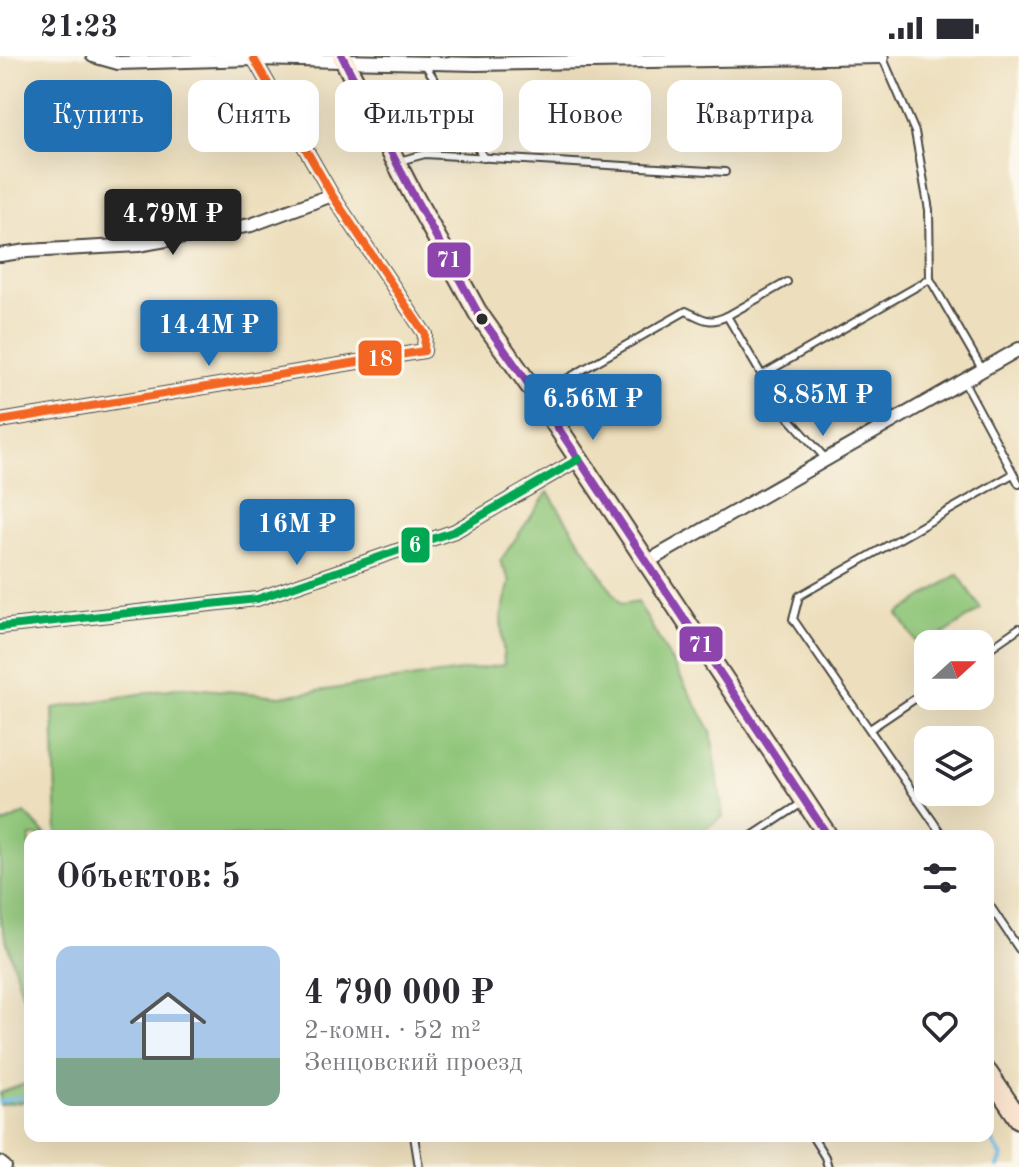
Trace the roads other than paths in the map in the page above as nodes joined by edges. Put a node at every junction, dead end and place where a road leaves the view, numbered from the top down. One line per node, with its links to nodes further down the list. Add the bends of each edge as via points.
1 (93, 56): 5 (street, via 118,63)
2 (882, 56): 4 (street); 12 (lane, via 915,132 929,210)
3 (343, 58): 5 (street); 6 (street); 8 (main road)
4 (727, 58): 6 (street)
5 (254, 59): 10 (street)
6 (424, 63): 7 (lane)
7 (484, 158): 8 (lane, via 425,154); 9 (lane)
8 (396, 162): 19 (main road, via 478,313)
9 (725, 172)
10 (332, 195): 11 (street, via 251,225 138,245); 20 (street, via 425,334 424,351)
11 (0, 255)
12 (930, 279): 16 (lane); 17 (lane)
13 (787, 282): 14 (lane)
14 (727, 316): 17 (lane); 19 (lane, via 716,322 686,311)
15 (1019, 349): 16 (street)
16 (982, 369): 18 (street)
17 (762, 375): 21 (lane, via 783,411)
18 (963, 380): 21 (street); 23 (lane)
19 (537, 396): 22 (main road)
20 (0, 421)
21 (825, 458): 25 (street)
22 (579, 459): 25 (main road); 26 (street, via 455,531 257,599)
23 (1013, 474): 24 (lane); 30 (lane, via 799,596 793,619)
24 (1019, 484)
25 (647, 562): 31 (main road)
26 (0, 627)
27 (1019, 628): 28 (lane)
28 (994, 645)
29 (914, 699): 30 (lane)
30 (870, 729): 34 (lane)
31 (805, 801): 32 (lane); 33 (main road)
32 (761, 830)
33 (824, 830)
34 (939, 830)
35 (994, 912): 36 (lane)
36 (1019, 949)
37 (994, 1082): 38 (main road)
38 (1018, 1116)
39 (415, 1142): 43 (lane)
40 (816, 1142): 44 (lane)
41 (0, 1163): 42 (street)
42 (5, 1167)
43 (419, 1167)
44 (828, 1167)

